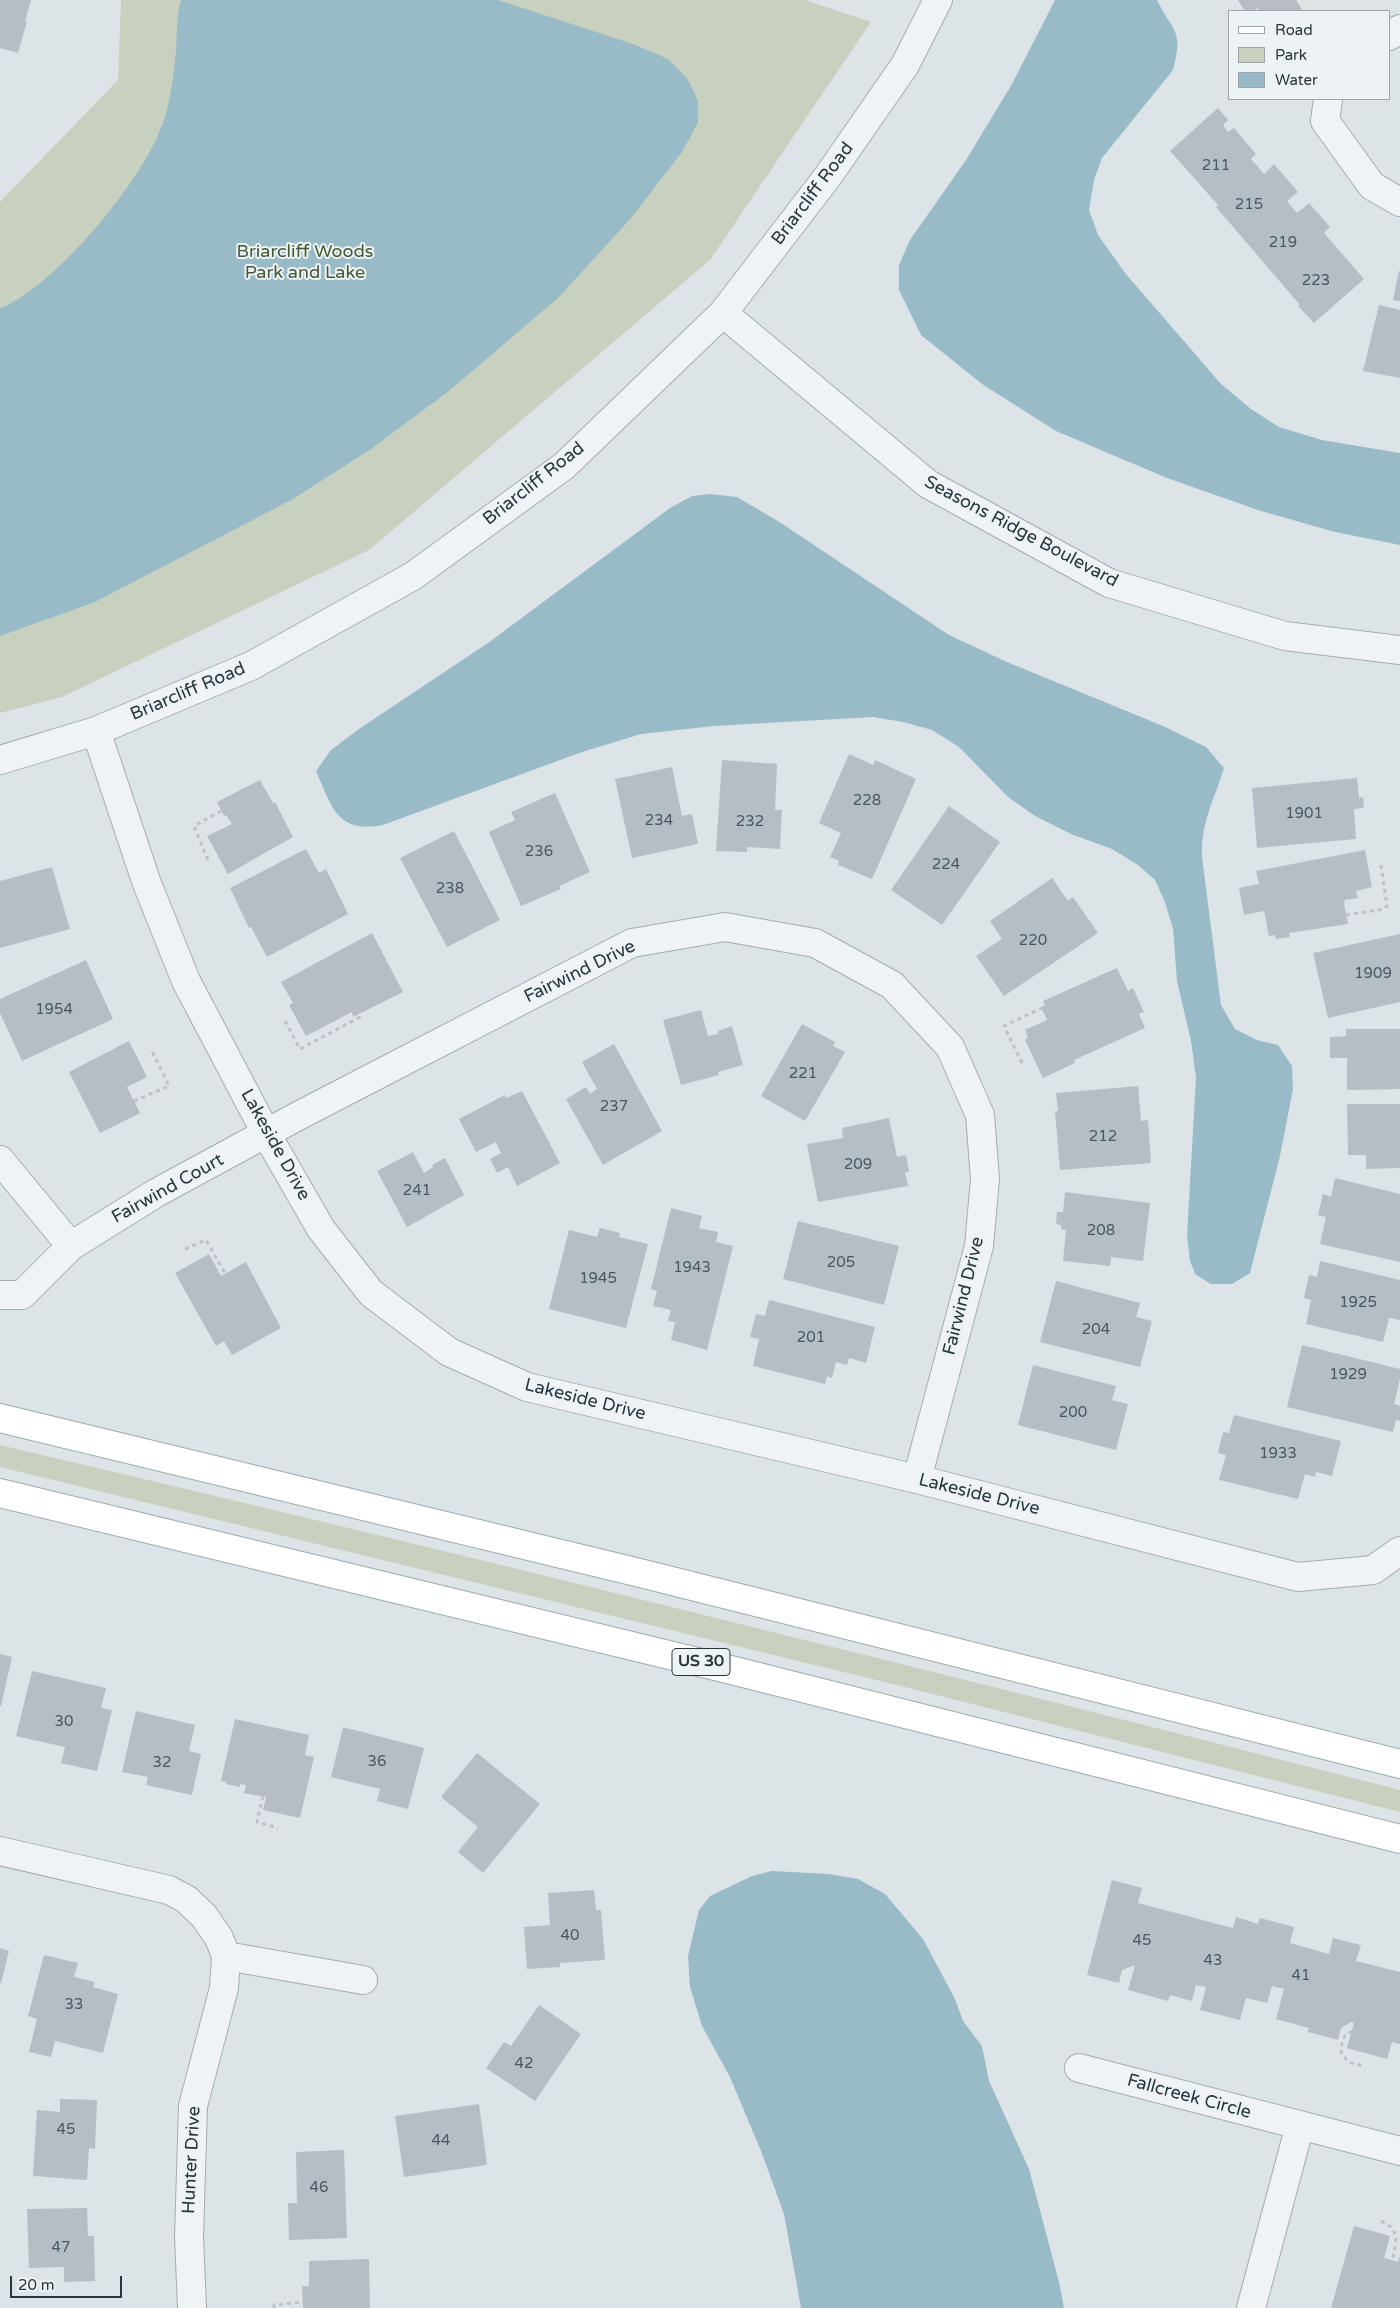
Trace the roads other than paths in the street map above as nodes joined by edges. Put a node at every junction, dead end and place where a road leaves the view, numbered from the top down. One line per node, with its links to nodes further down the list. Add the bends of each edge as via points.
1 (938, 0): 4 (street, Briarcliff Road, via 905,65 828,176)
2 (1328, 100): 3 (street, via 1325,121 1372,186)
3 (1400, 202)
4 (723, 313): 5 (street, Seasons Ridge Boulevard, via 928,484 1109,583 1285,636); 6 (street, Briarcliff Road, via 564,466 413,576 251,666)
5 (1400, 650)
6 (96, 731): 7 (street, Briarcliff Road); 8 (street, Lakeside Drive, via 146,881 186,981)
7 (0, 760)
8 (267, 1135): 10 (street, Fairwind Court, via 156,1194); 13 (street, Lakeside Drive, via 321,1229 371,1293 449,1352 528,1387); 13 (street, Fairwind Drive, via 632,943 725,927 815,943 892,986 944,1040 980,1115 985,1179 979,1246)
9 (0, 1160): 10 (street)
10 (71, 1246): 11 (street, Fairwind Court, via 22,1295)
11 (0, 1295)
12 (0, 1418): 16 (main road, via 663,1578)
13 (918, 1479): 15 (street, Lakeside Drive, via 1298,1577 1373,1570)
14 (0, 1493): 17 (main road, US 30, via 740,1672)
15 (1400, 1551)
16 (1400, 1764)
17 (1400, 1839)
18 (0, 1851): 19 (street, Hunter Drive, via 169,1890 186,1899 204,1916 219,1938)
19 (226, 1956): 20 (street); 24 (street, Hunter Drive, via 224,1988 193,2106 188,2237)
20 (363, 1980)
21 (1079, 2068): 22 (street, Fallcreek Circle)
22 (1300, 2126): 23 (street, Fallcreek Circle); 25 (street)
23 (1400, 2152)
24 (192, 2308)
25 (1251, 2308)

